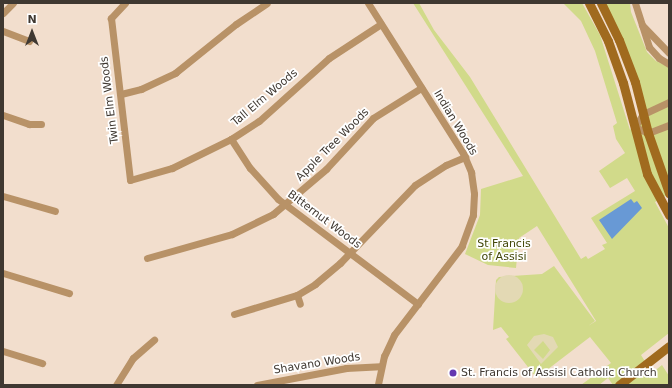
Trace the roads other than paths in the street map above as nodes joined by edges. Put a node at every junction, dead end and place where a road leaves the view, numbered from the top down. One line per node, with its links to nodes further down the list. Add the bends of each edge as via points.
1 (13, 3): 8 (street)
2 (125, 3): 16 (street, Twin Elm Woods, via 111,18)
3 (267, 3): 16 (street, via 236,24 192,62 175,73 140,89)
4 (368, 3): 9 (street, Indian Woods)
5 (589, 3): 22 (main road, via 608,40)
6 (601, 3): 18 (main road, via 619,40)
7 (635, 3): 10 (street)
8 (3, 13)
9 (381, 24): 15 (street, Indian Woods); 24 (street, Tall Elm Woods, via 329,58 258,121)
10 (642, 25): 13 (street); 14 (street, via 649,47)
11 (3, 31): 12 (street)
12 (28, 41)
13 (669, 53)
14 (669, 64)
15 (422, 88): 25 (street, Indian Woods); 29 (street, Apple Tree Woods, via 373,118 326,169)
16 (121, 94): 26 (street, Twin Elm Woods)
17 (669, 102): 18 (street)
18 (643, 114): 22 (street); 23 (main road)
19 (3, 115): 20 (street, via 29,124)
20 (41, 124)
21 (669, 124): 23 (street)
22 (636, 126): 23 (street); 31 (main road, via 647,174)
23 (648, 133): 27 (main road)
24 (231, 140): 26 (street, Tall Elm Woods, via 172,168); 29 (street, Bitternut Woods, via 258,178)
25 (465, 157): 32 (street, via 446,165 415,185); 38 (street, Indian Woods, via 471,172 474,194 470,226 457,255)
26 (130, 180)
27 (669, 193)
28 (3, 196): 30 (street)
29 (285, 204): 32 (street, Bitternut Woods); 33 (street, Apple Tree Woods, via 273,214 232,234)
30 (55, 211)
31 (669, 215)
32 (349, 253): 36 (street, via 330,272); 38 (street, Bitternut Woods)
33 (147, 258)
34 (3, 274): 35 (street)
35 (69, 293)
36 (297, 295): 37 (street); 39 (street)
37 (300, 304)
38 (418, 304): 44 (street, Indian Woods, via 394,335)
39 (234, 314)
40 (154, 340): 45 (street, via 133,358)
41 (669, 346): 48 (main road)
42 (3, 351): 43 (street)
43 (42, 363)
44 (380, 366): 46 (street, Shavano Woods, via 346,368); 47 (street, Indian Woods)
45 (116, 385)
46 (257, 385)
47 (378, 385)
48 (619, 385)

